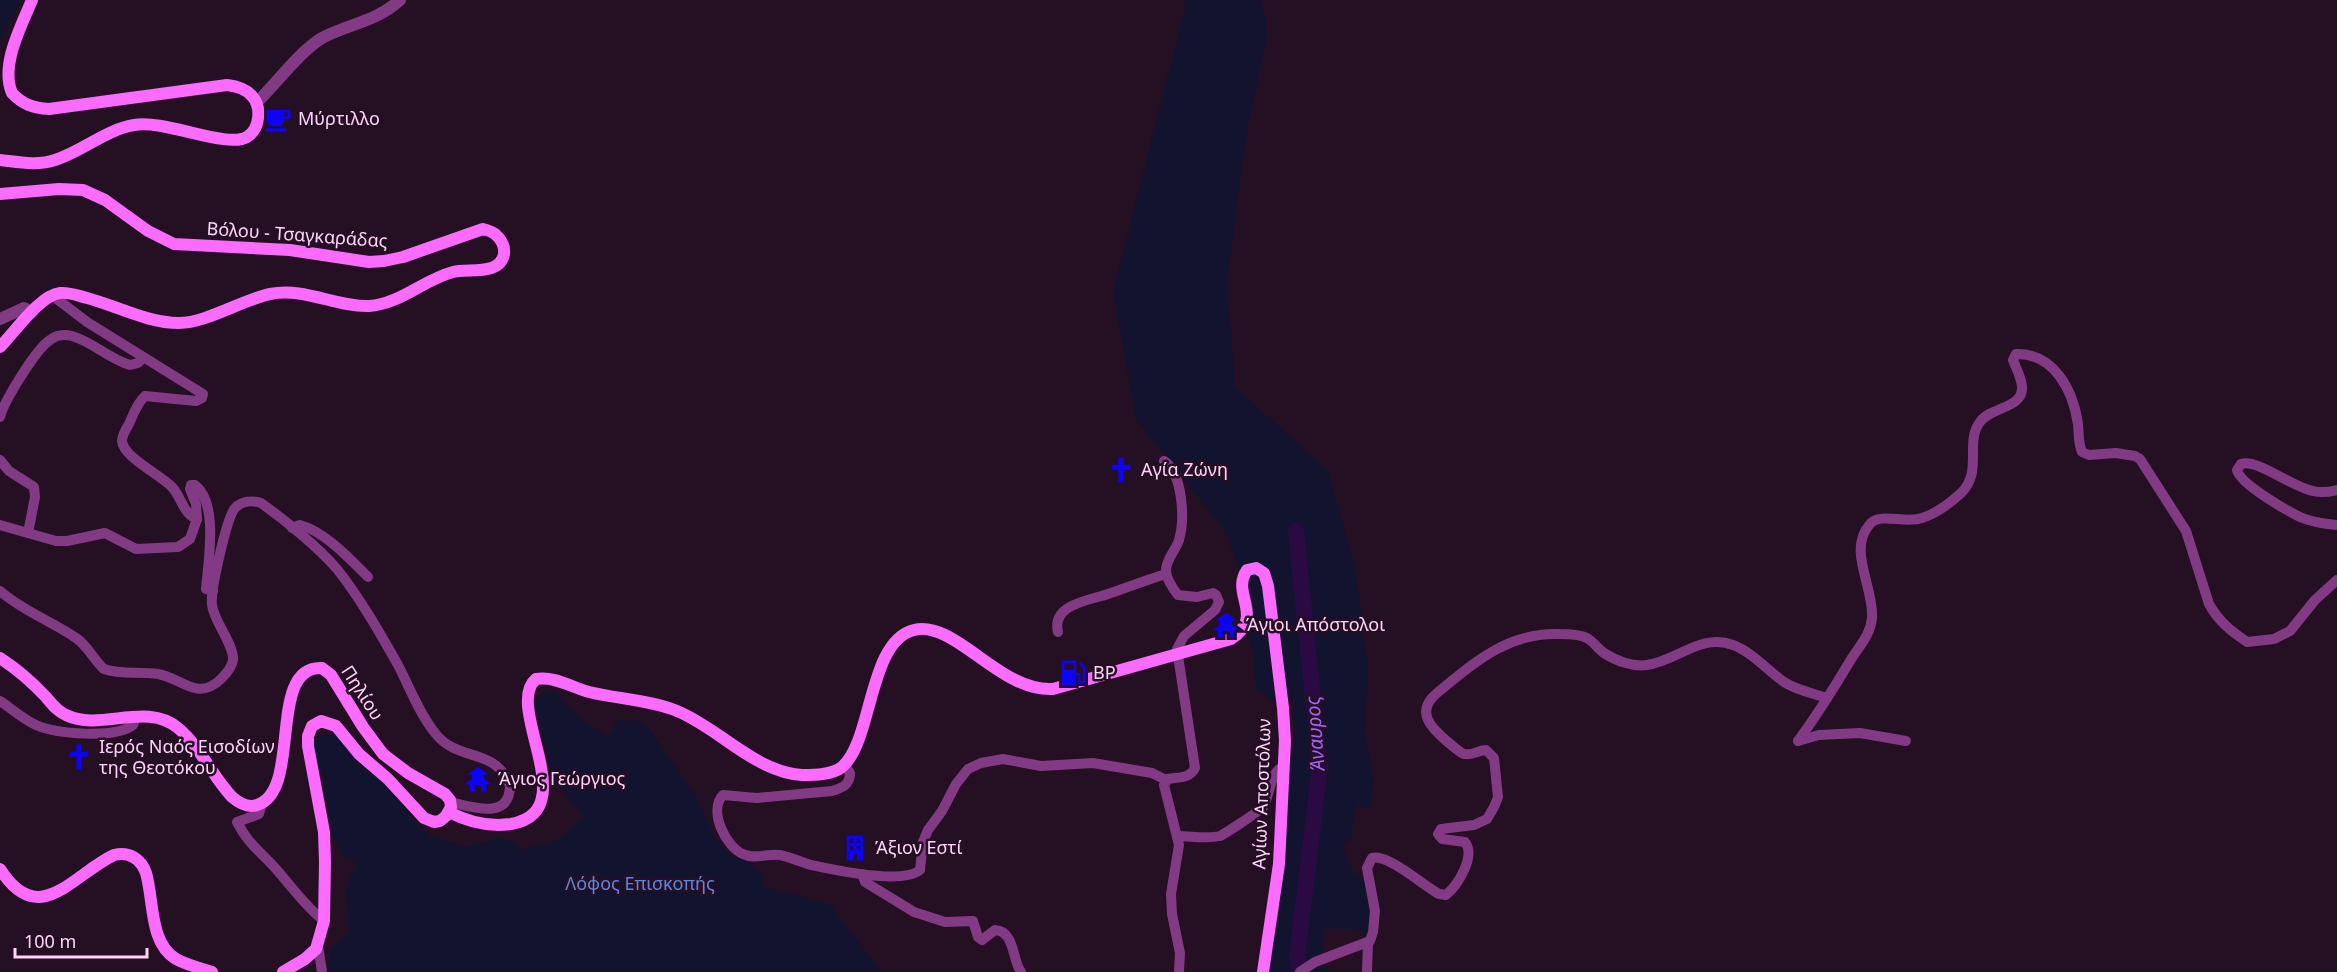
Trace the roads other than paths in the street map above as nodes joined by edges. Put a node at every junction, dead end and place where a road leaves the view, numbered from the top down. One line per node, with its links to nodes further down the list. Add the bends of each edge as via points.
1 (32, 0): 3 (main road, via 2,63 9,91 22,103 50,109 227,85 246,91)
2 (400, 0): 3 (street, via 372,19 320,39)
3 (256, 103): 4 (main road, via 256,124 242,139 144,123 121,128 54,160)
4 (0, 160)
5 (0, 194): 6 (main road, Βόλου - Τσαγκαράδας, via 82,190 105,200 153,234 180,245 290,250 384,261 483,230 495,234 504,247 502,259 495,267 453,272 399,298 370,306 282,293 178,323 76,295)
6 (52, 296): 7 (main road); 10 (street)
7 (32, 312): 8 (street, via 24,308); 9 (main road)
8 (0, 319)
9 (0, 347)
10 (143, 357): 11 (street, via 136,364 127,364 75,338 56,336 35,357 8,397); 15 (street, via 203,396 196,401 150,395 143,398 124,433 123,444 129,454 173,488 188,514)
11 (0, 417)
12 (0, 460): 19 (street, via 35,488)
13 (1164, 461): 20 (street, via 1174,471 1182,519)
14 (2337, 490): 17 (street, via 2313,492 2248,462 2237,470 2249,485 2300,517)
15 (197, 519): 19 (street, via 190,539 178,547 136,549 105,533 63,541); 24 (street, via 192,485 200,490 208,513 206,589)
16 (0, 525): 19 (street)
17 (2337, 525)
18 (292, 528): 21 (street, via 300,525 309,529 339,549); 24 (street, via 261,503 238,505 228,522); 36 (street, via 323,553 342,576 439,739 455,750 489,759 502,770 510,785 502,806)
19 (28, 532)
20 (1166, 574): 25 (street, via 1072,605 1059,616); 26 (street, via 1178,595 1197,597 1213,593 1219,602 1184,636)
21 (368, 577)
22 (2337, 580): 28 (street, via 2281,637 2247,642 2231,632 2215,615 2186,531 2147,468 2135,456 2082,452 2075,410 2061,378 2037,357 2016,354 2013,360 2021,394 2015,402 1979,422 1968,486 1923,518 1907,522 1880,518 1867,527 1861,550 1872,605 1870,628)
23 (0, 591): 24 (street, via 80,641 104,669 161,674 187,687 201,688 216,683 233,663 212,606)
24 (213, 591)
25 (1058, 632)
26 (1177, 655): 32 (main road, Αγίων Αποστόλων, via 1048,689 1022,684 1002,674 945,635 911,631 896,642 883,663 855,746); 33 (main road, Αγίων Αποστόλων, via 1223,643 1240,632 1248,614 1244,577 1252,567 1261,571 1268,586 1283,708); 34 (street, via 1195,768 1192,774)
27 (0, 658): 30 (main road, via 67,716 88,721)
28 (1827, 698): 31 (street, via 1798,741 1819,735 1860,733); 41 (street, via 1786,683 1735,645 1720,641 1709,641 1636,666 1572,634 1531,635 1502,646 1436,694 1426,710 1431,727 1457,750 1471,754 1486,750 1493,755 1498,797 1494,807 1487,819 1474,825 1439,831 1440,838 1461,840 1470,849 1466,865 1446,895 1435,892 1388,860 1372,858 1367,868 1375,915)
29 (0, 701): 30 (street, via 35,724 90,734 126,730)
30 (136, 717): 35 (main road, via 153,717 174,725 232,797 248,806)
31 (1906, 741)
32 (844, 764): 36 (main road, via 825,773 785,772 676,711 540,679 531,684 526,700 543,780 536,808 519,822 501,825 466,821); 39 (street, via 850,773 848,783 832,791 757,798 723,795 720,822 728,841 744,855 781,855)
33 (1284, 767): 37 (street, via 1277,771 1261,810 1225,834); 48 (main road, Αγίων Αποστόλων, via 1280,855)
34 (1166, 780): 37 (street); 39 (street, via 1152,773 1093,763 981,763 968,769 956,784 928,830 918,873)
35 (262, 803): 36 (main road, Πηλίου, via 277,784 295,686 305,673 318,668 331,675 383,754 440,791); 40 (street, via 259,814 237,822 245,838)
36 (450, 807): 40 (main road, Πηλίου, via 443,819 426,819 336,726 321,721 312,726 308,746 324,842)
37 (1177, 836): 47 (street, via 1171,894)
38 (0, 869): 43 (main road, via 20,893 44,896 62,890 114,855 133,856 146,873 163,946 176,959)
39 (862, 874): 46 (street, via 866,882 914,912 945,922 973,921 982,940 995,930 1002,931 1009,938)
40 (324, 921): 42 (main road, Πηλίου)
41 (1368, 942): 49 (street, via 1324,958); 50 (street)
42 (318, 945): 44 (main road, via 308,957); 45 (street)
43 (212, 972)
44 (283, 972)
45 (322, 972)
46 (1020, 972)
47 (1179, 972)
48 (1263, 972)
49 (1300, 972)
50 (1367, 972)

